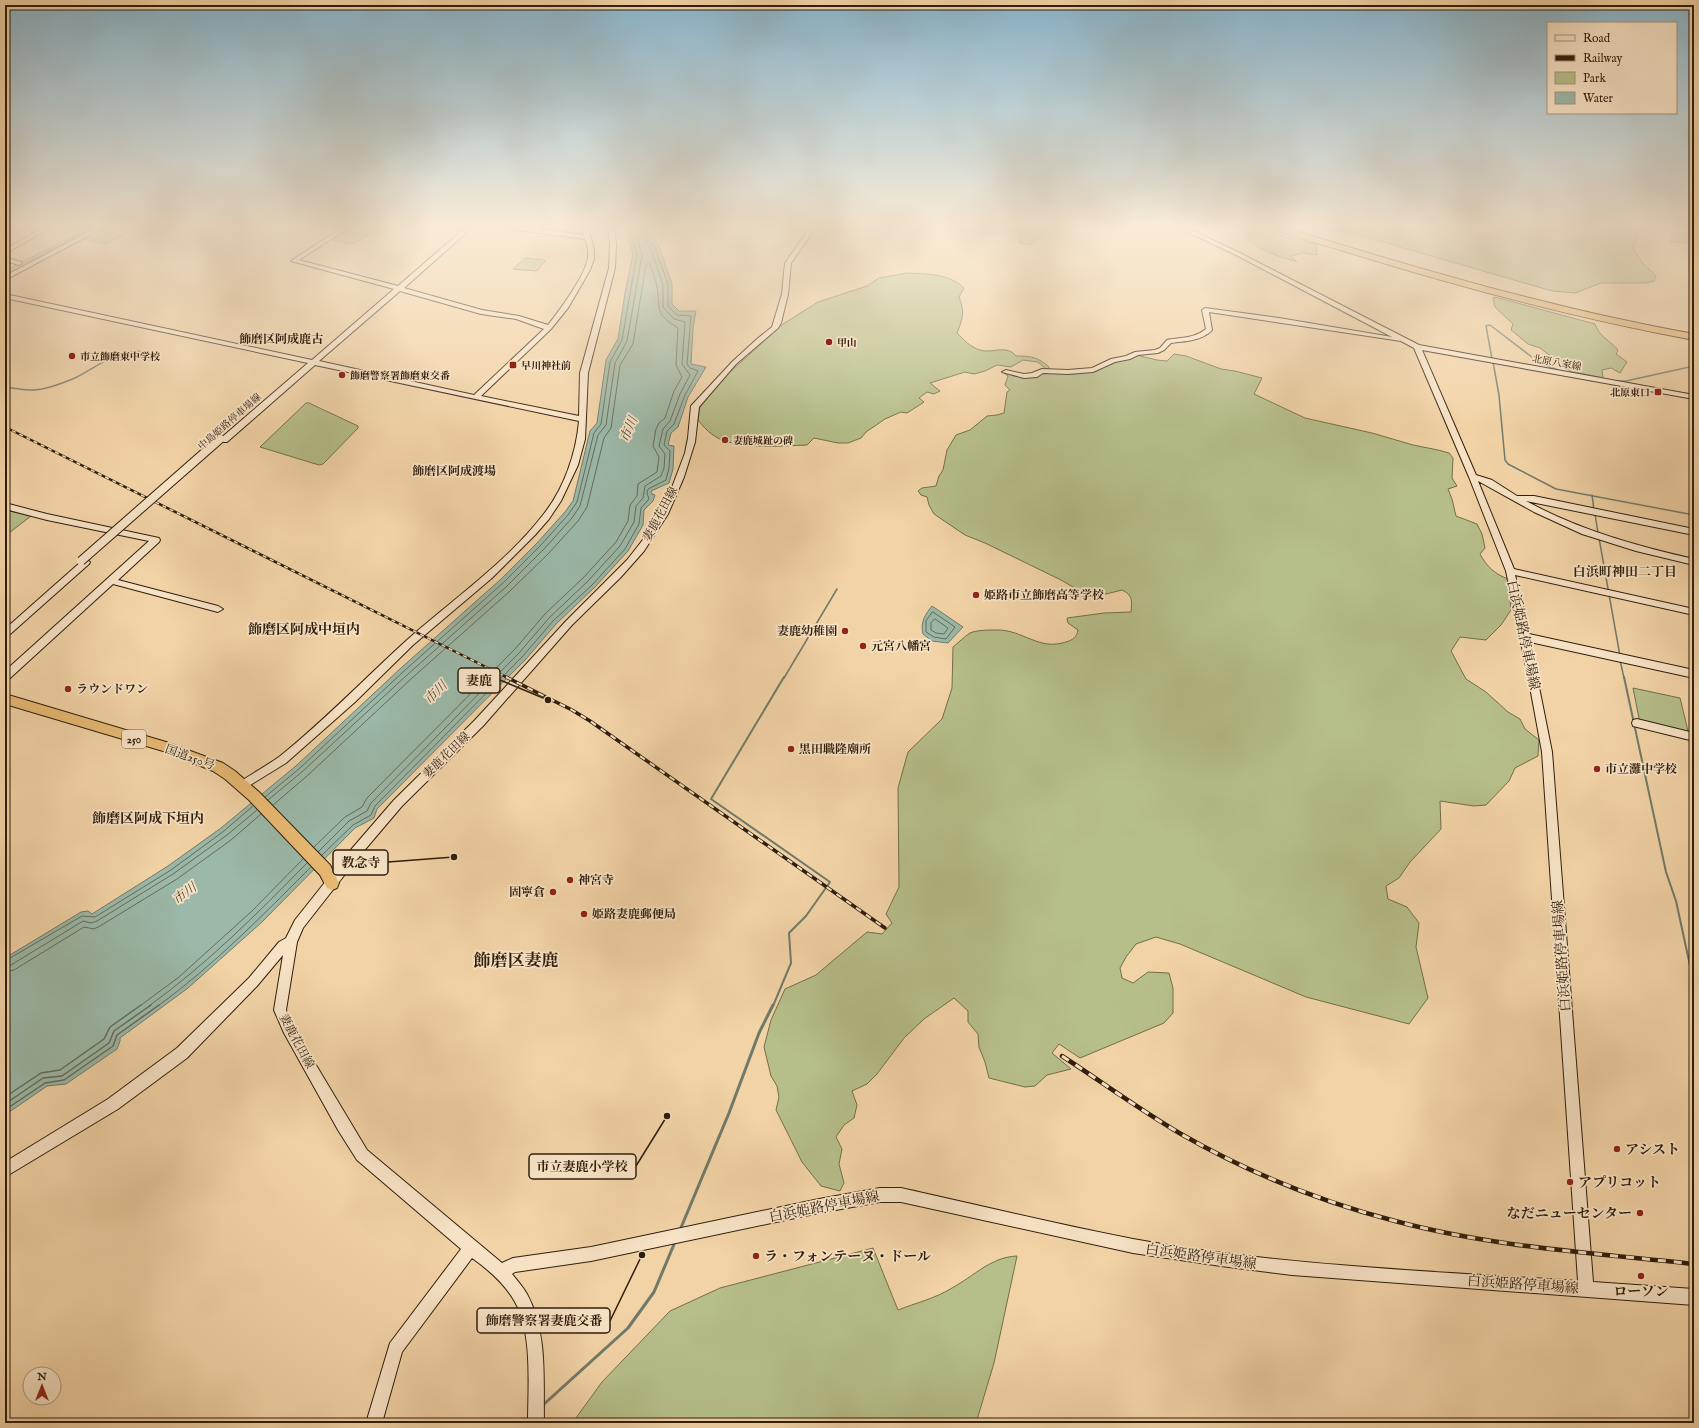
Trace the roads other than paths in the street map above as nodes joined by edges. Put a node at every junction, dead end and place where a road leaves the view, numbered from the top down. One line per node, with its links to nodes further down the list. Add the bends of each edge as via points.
1 (390, 294): 15 (street, 中島姫路停車場線)
2 (416, 294): 10 (street, via 481,312 517,317)
3 (573, 294): 10 (street)
4 (605, 294): 19 (street, via 584,367)
5 (785, 294): 39 (street, 妻鹿花田線, via 775,328 734,363 695,406 689,450 671,497 652,534 637,555 616,579 557,635 517,683 387,814)
6 (1314, 294): 13 (street)
7 (1496, 294): 12 (highway, via 1605,320)
8 (1509, 294): 11 (highway)
9 (5, 296): 15 (street)
10 (549, 328): 17 (street)
11 (1694, 334)
12 (1694, 337)
13 (1407, 342): 14 (street); 16 (street, via 1205,310 1209,330 1203,335 1169,342 1156,352 1137,353 1128,358 1113,360 1093,370 1042,371 1024,376)
14 (1417, 347): 18 (street, 北原八家線); 20 (street, 白浜姫路停車場線)
15 (311, 362): 17 (street); 24 (street, 中島姫路停車場線)
16 (1006, 372)
17 (476, 397): 19 (street)
18 (1694, 397)
19 (583, 419): 38 (street, via 574,465 566,485 546,517 532,533 489,576 410,643 308,738 282,760)
20 (1473, 477): 21 (street, via 1486,480); 26 (street, 白浜姫路停車場線)
21 (1513, 497): 23 (street, via 1534,499); 25 (street, via 1551,517 1598,536)
22 (5, 506): 27 (street, via 156,540)
23 (1694, 532)
24 (84, 561): 30 (street, 中島姫路停車場線); 31 (street, 中島姫路停車場線)
25 (1694, 562)
26 (1510, 571): 29 (street); 32 (street, 白浜姫路停車場線)
27 (111, 581): 28 (street); 34 (street)
28 (218, 609)
29 (1694, 612)
30 (5, 626)
31 (5, 634)
32 (1525, 637): 33 (street); 44 (street, 白浜姫路停車場線, via 1547,752)
33 (1694, 674)
34 (5, 677)
35 (5, 700): 38 (highway, 国道250号 / 250, via 195,757 218,767)
36 (1637, 723): 37 (street)
37 (1694, 737)
38 (242, 786): 39 (highway, 国道250号 / 250, via 326,870)
39 (332, 883): 40 (street, 妻鹿花田線, via 299,924)
40 (291, 942): 41 (street, via 283,946 253,982 182,1053 113,1104); 42 (street, 妻鹿花田線, via 280,1010 288,1029 343,1125 362,1155)
41 (5, 1170)
42 (471, 1248): 43 (street, 妻鹿花田線); 47 (street, via 395,1348)
43 (501, 1272): 44 (street, 白浜姫路停車場線, via 513,1265 591,1254 880,1194 901,1195 1184,1255 1292,1268); 46 (street, via 521,1298 532,1333 535,1355)
44 (1586, 1288): 45 (street)
45 (1694, 1297)
46 (536, 1422)
47 (374, 1423)

